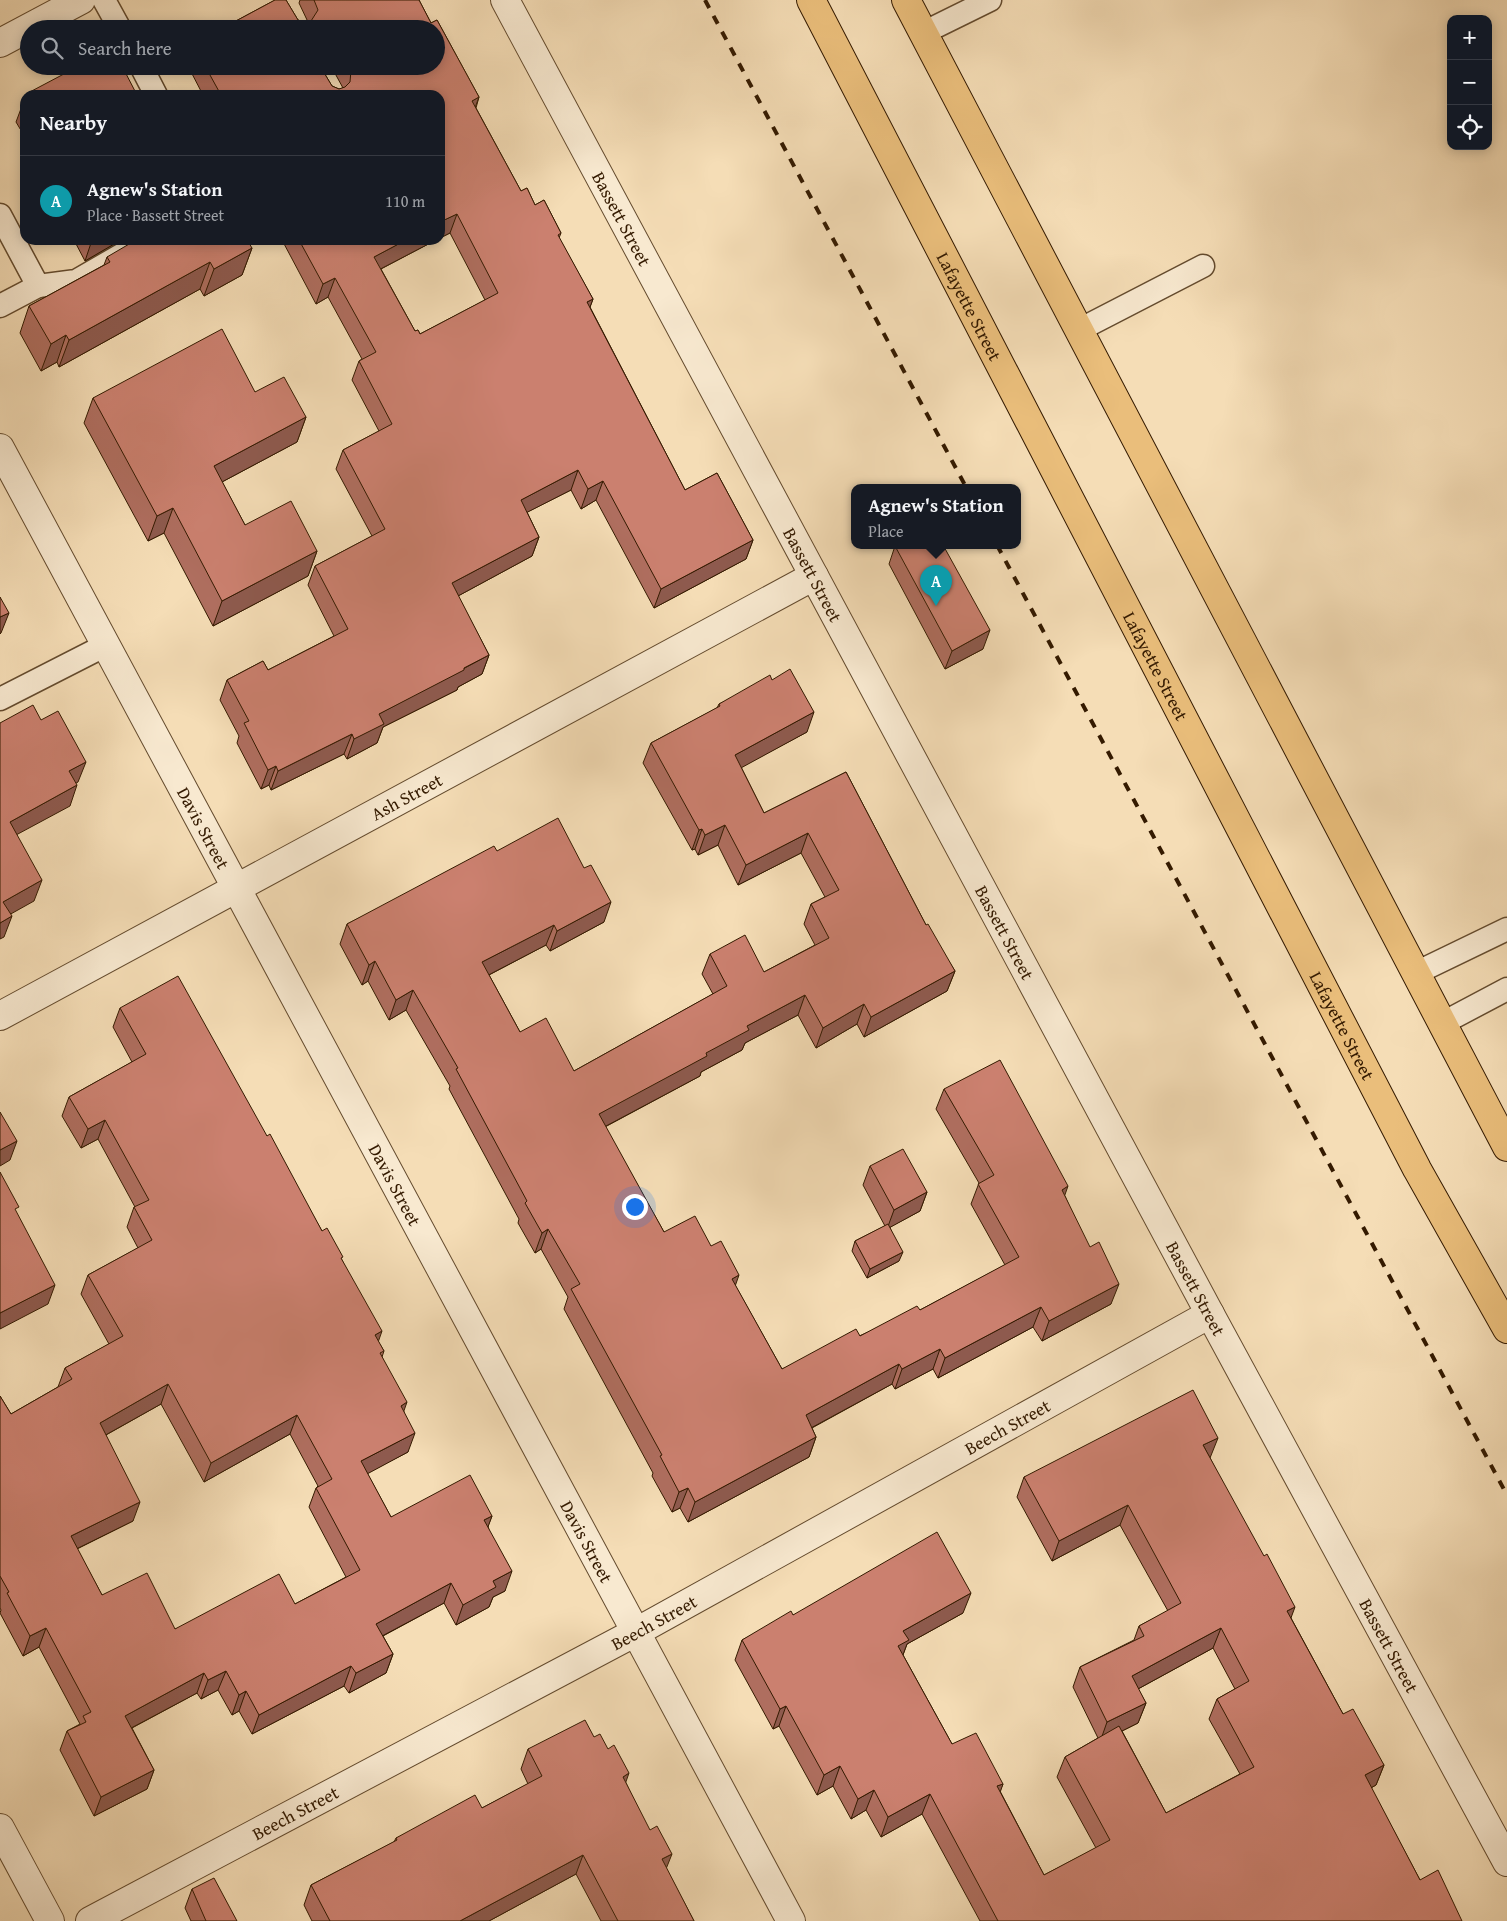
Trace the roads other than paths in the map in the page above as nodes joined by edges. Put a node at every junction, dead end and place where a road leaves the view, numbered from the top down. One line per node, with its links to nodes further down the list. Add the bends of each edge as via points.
1 (80, 0): 7 (street)
2 (104, 0): 8 (lane)
3 (506, 0): 21 (street, Bassett Street)
4 (811, 0): 32 (main road, Lafayette Street, via 1417,1169)
5 (906, 0): 10 (main road)
6 (990, 0): 10 (lane)
7 (43, 20)
8 (115, 20)
9 (20, 32): 11 (street)
10 (923, 33): 19 (main road)
11 (0, 43)
12 (145, 75): 13 (lane)
13 (153, 90)
14 (0, 215): 17 (lane)
15 (139, 245): 17 (lane, via 76,281)
16 (1203, 266): 19 (lane)
17 (38, 286): 18 (lane)
18 (0, 306)
19 (1079, 330): 26 (main road)
20 (0, 448): 22 (street, Davis Street)
21 (814, 576): 24 (street, Ash Street); 31 (street, Bassett Street)
22 (106, 645): 23 (lane); 24 (street, Davis Street)
23 (0, 699)
24 (236, 888): 28 (street, Ash Street); 33 (street, Davis Street)
25 (1507, 929): 26 (lane)
26 (1416, 974): 29 (main road)
27 (1507, 989): 29 (lane)
28 (0, 1016)
29 (1442, 1024): 30 (main road)
30 (1507, 1146)
31 (1210, 1314): 33 (street, Beech Street); 35 (street, Bassett Street)
32 (1507, 1329)
33 (636, 1632): 37 (street, Beech Street); 38 (street, Davis Street)
34 (0, 1828): 36 (street)
35 (1507, 1862)
36 (50, 1921)
37 (90, 1921)
38 (791, 1921)

